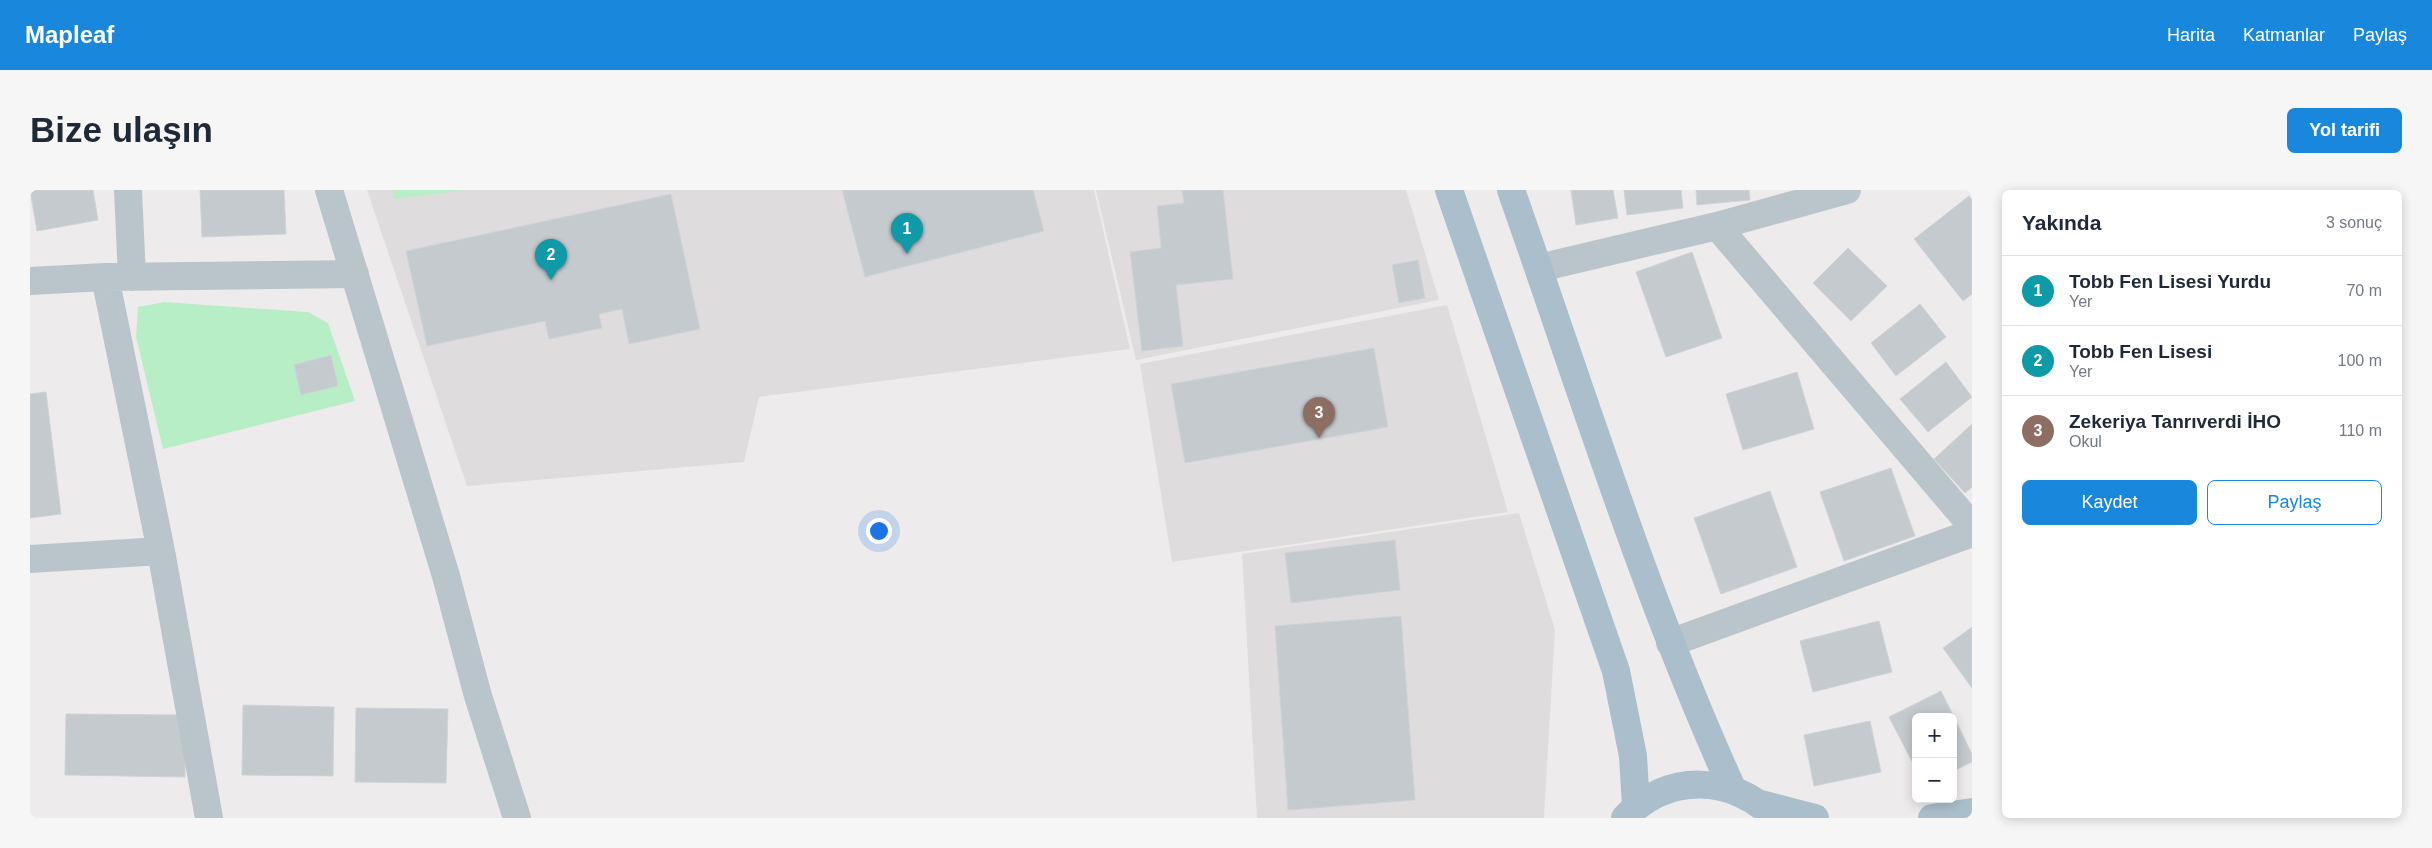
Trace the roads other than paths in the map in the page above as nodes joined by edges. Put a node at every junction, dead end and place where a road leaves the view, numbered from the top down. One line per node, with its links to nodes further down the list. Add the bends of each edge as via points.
1 (128, 190): 10 (street)
2 (329, 190): 8 (street)
3 (1448, 190): 19 (main road, via 1616,671 1633,756)
4 (1511, 190): 7 (main road)
5 (1847, 190): 6 (street)
6 (1717, 226): 7 (street); 12 (street)
7 (1539, 268): 16 (main road)
8 (355, 274): 10 (street); 22 (street, via 446,576 478,696)
9 (105, 277): 10 (street); 11 (street); 14 (street)
10 (132, 277)
11 (30, 281)
12 (1972, 526)
13 (1972, 533): 16 (street)
14 (161, 551): 15 (street); 21 (street)
15 (30, 559)
16 (1670, 643): 17 (main road)
17 (1732, 788): 18 (main road); 19 (main road, via 1699,783 1665,789)
18 (1768, 811): 23 (main road)
19 (1630, 812)
20 (1972, 812): 24 (main road)
21 (209, 818)
22 (517, 818)
23 (1814, 818)
24 (1932, 818)

